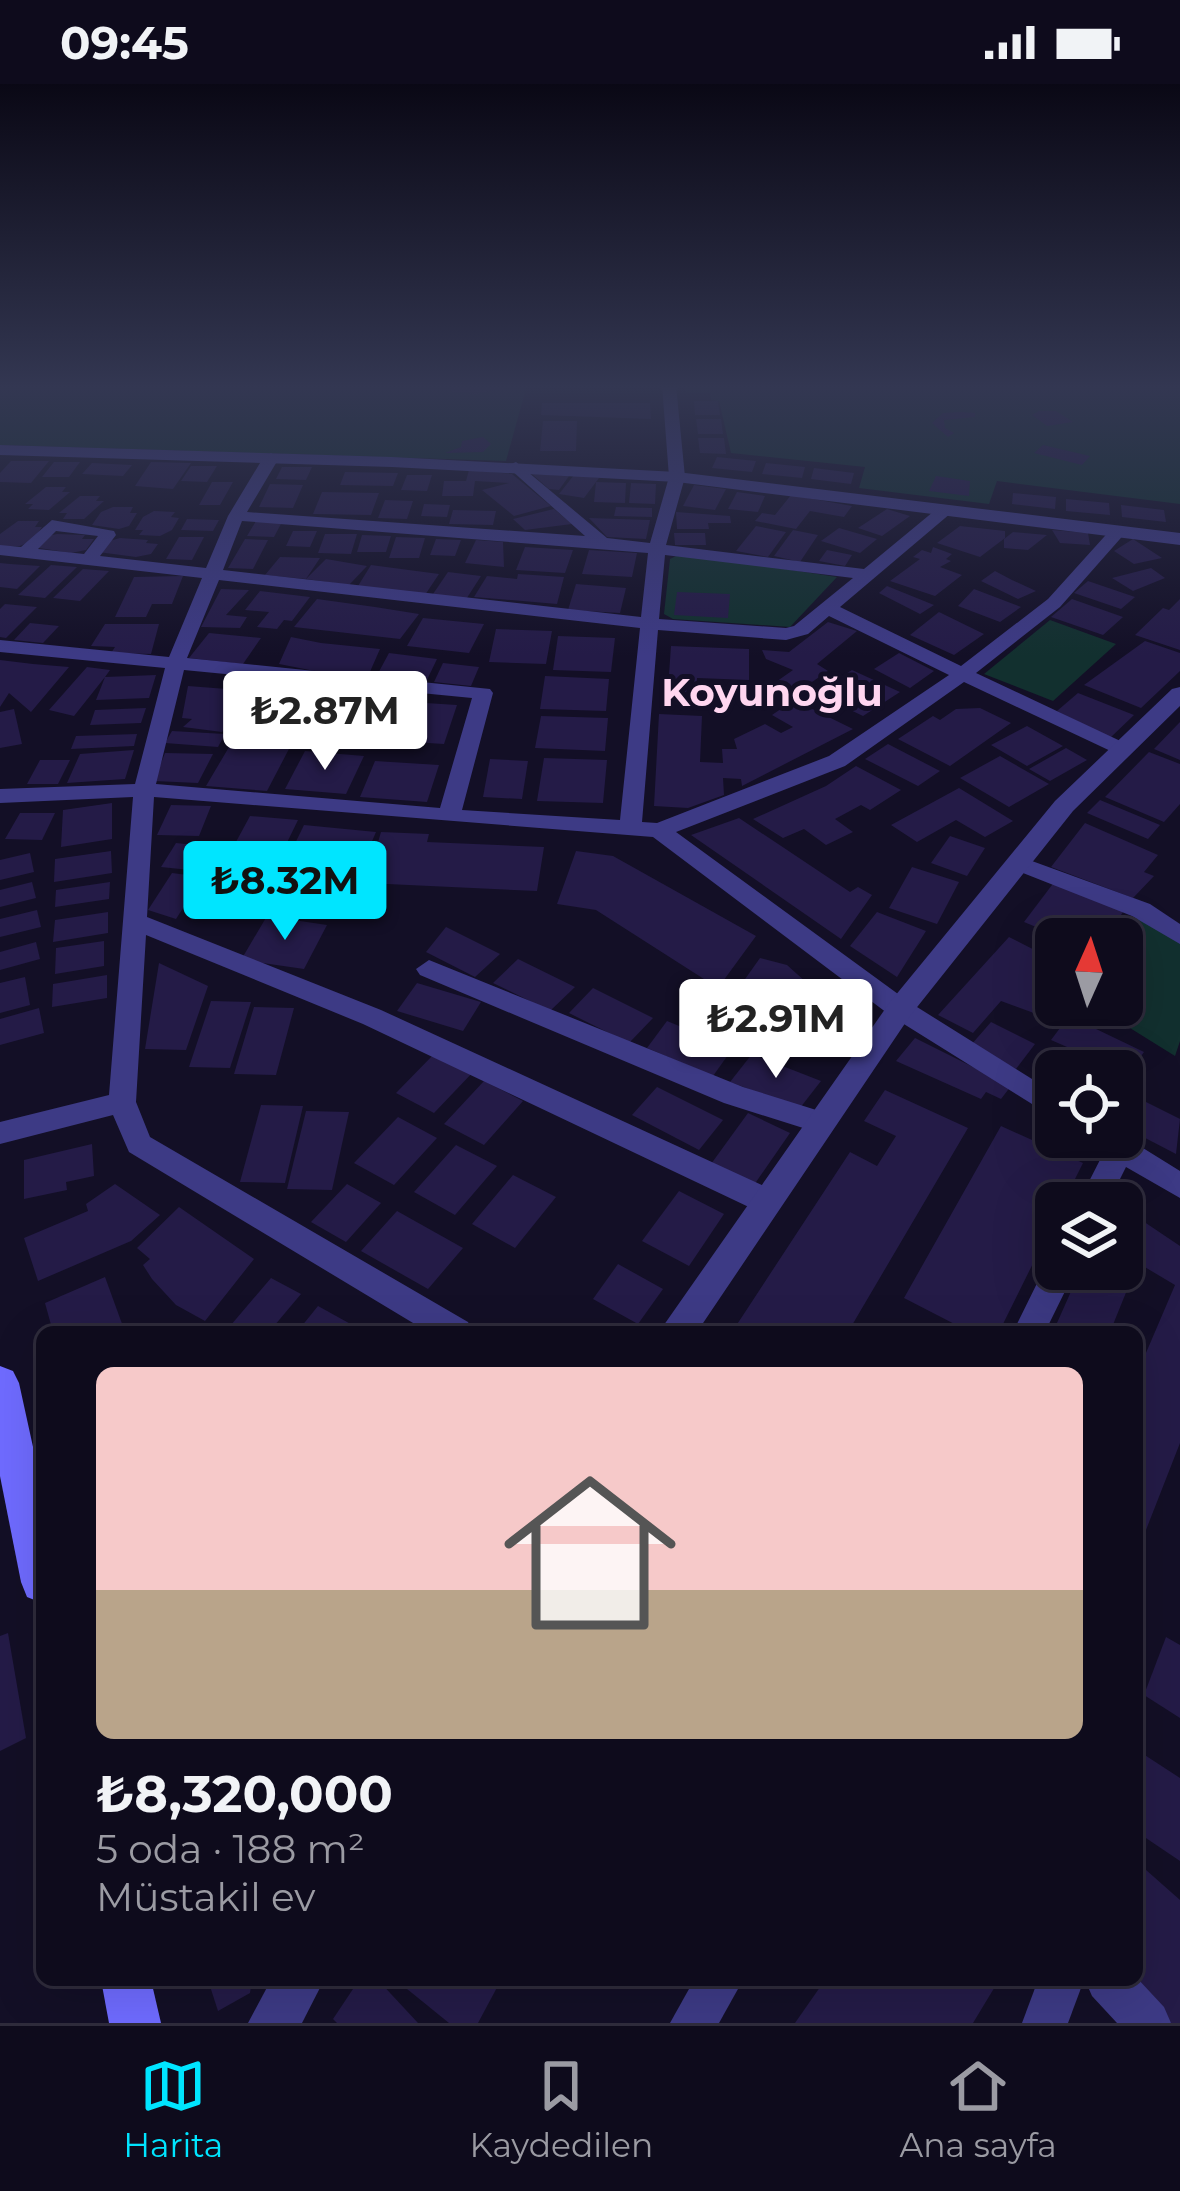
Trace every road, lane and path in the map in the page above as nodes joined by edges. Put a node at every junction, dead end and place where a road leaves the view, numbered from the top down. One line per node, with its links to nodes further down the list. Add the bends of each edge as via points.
1 (260, 475): 6 (street)
2 (526, 475): 9 (street)
3 (653, 475): 4 (street)
4 (677, 477): 5 (street); 10 (street)
5 (945, 510): 7 (street); 15 (street)
6 (236, 516): 9 (street); 14 (street)
7 (1119, 531): 8 (street); 20 (street, via 1054,603)
8 (1180, 539)
9 (602, 542): 10 (street)
10 (657, 546): 15 (street); 17 (street)
11 (0, 550): 12 (street)
12 (26, 552): 13 (street); 13 (street, via 52,525 104,532)
13 (89, 559): 14 (street)
14 (213, 573): 17 (street); 19 (street)
15 (866, 574): 16 (street)
16 (825, 607): 17 (street, via 801,631 786,634); 20 (street)
17 (650, 625): 26 (street)
18 (0, 646): 19 (street)
19 (176, 664): 23 (street); 25 (street, via 483,694)
20 (963, 674): 22 (street); 27 (street, via 837,761)
21 (1180, 694): 22 (street)
22 (1124, 750): 28 (street, via 1064,806)
23 (144, 790): 24 (street); 25 (street); 29 (street)
24 (0, 796)
25 (448, 817): 26 (street)
26 (630, 828): 27 (street)
27 (659, 830): 32 (street)
28 (1021, 865): 30 (street, via 1141,910); 32 (street)
29 (134, 921): 34 (street); 39 (street, via 372,1017)
30 (1180, 936)
31 (430, 969): 35 (street)
32 (900, 1009): 33 (street); 35 (street)
33 (1035, 1095)
34 (122, 1102): 36 (street); 41 (street, via 139,1144)
35 (819, 1122): 39 (street)
36 (0, 1133)
37 (1136, 1158): 38 (street)
38 (1180, 1186)
39 (764, 1200): 42 (street)
40 (1050, 1290): 43 (street)
41 (447, 1326)
42 (681, 1326)
43 (1033, 1326)
44 (0, 1383): 45 (main road)
45 (36, 1554)
46 (127, 1986): 51 (main road)
47 (296, 1986): 52 (street)
48 (716, 1986): 53 (street)
49 (1059, 1986): 54 (street)
50 (1114, 1986): 55 (street)
51 (135, 2023)
52 (274, 2023)
53 (693, 2023)
54 (1046, 2023)
55 (1148, 2023)

